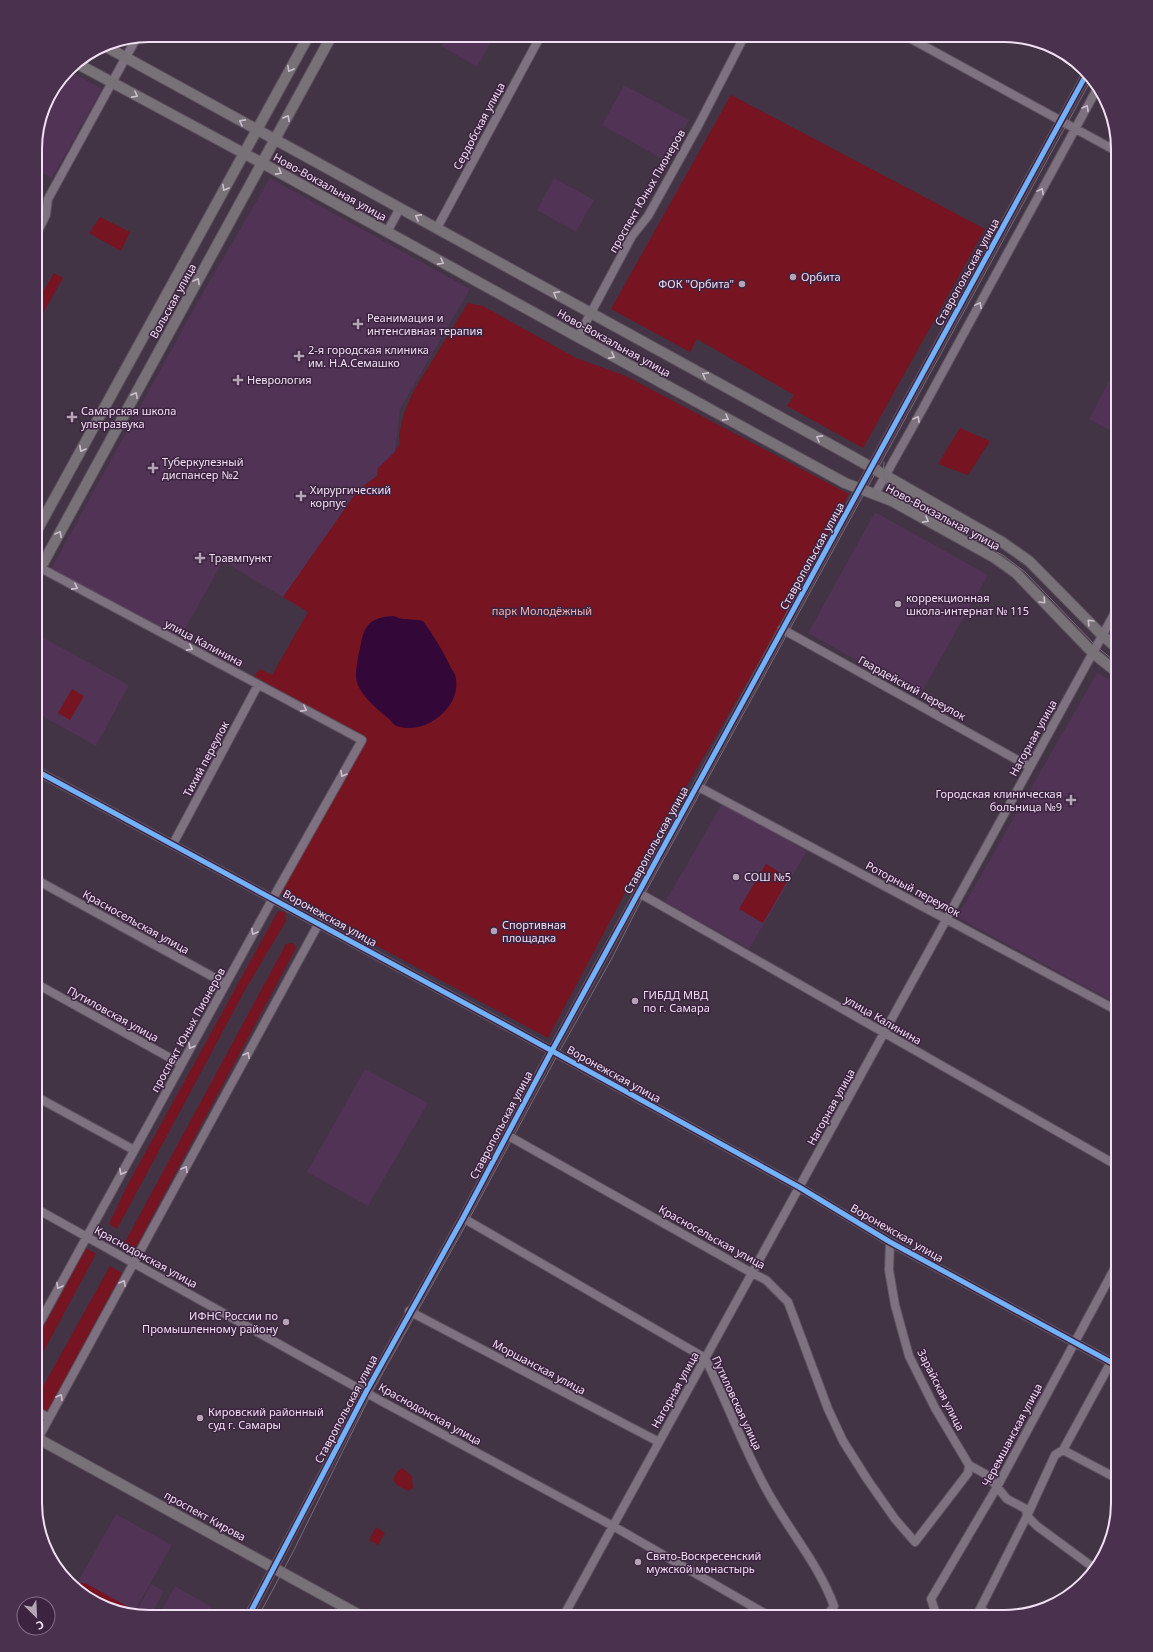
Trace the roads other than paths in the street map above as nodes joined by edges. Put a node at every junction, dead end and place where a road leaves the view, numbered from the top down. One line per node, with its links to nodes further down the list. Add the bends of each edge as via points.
1 (305, 42): 15 (main road, Вольская улица, one-way to 15)
2 (328, 42): 16 (main road, Вольская улица, one-way to 2)
3 (537, 42): 22 (street, Сердобская улица)
4 (741, 42): 24 (street, проспект Юных Пионеров, via 698,126 651,210 632,236)
5 (917, 42): 13 (street)
6 (133, 43): 8 (street)
7 (110, 49): 8 (main road, Ново-Вокзальная улица)
8 (125, 58): 11 (street); 15 (main road, Ново-Вокзальная улица, one-way to 8)
9 (82, 66): 11 (main road, Ново-Вокзальная улица)
10 (1084, 78): 13 (street, Ставропольская улица)
11 (111, 82): 18 (main road, Ново-Вокзальная улица, one-way to 18); 21 (street, via 48,199)
12 (1095, 92): 14 (street, one-way to 12)
13 (1061, 121): 14 (street); 26 (street, Ставропольская улица)
14 (1074, 129): 17 (street); 27 (street, one-way to 14)
15 (257, 130): 16 (main road, Ново-Вокзальная улица); 18 (main road, Вольская улица)
16 (275, 139): 19 (main road, Вольская улица); 20 (main road, Ново-Вокзальная улица)
17 (1111, 148)
18 (244, 154): 19 (main road, Ново-Вокзальная улица); 30 (main road, Вольская улица, one-way to 30)
19 (262, 163): 23 (main road, Ново-Вокзальная улица, one-way to 23); 31 (main road, Вольская улица, one-way to 19)
20 (400, 208): 22 (main road, Ново-Вокзальная улица, one-way to 20); 23 (street)
21 (42, 223)
22 (437, 228): 24 (main road, Ново-Вокзальная улица, one-way to 22)
23 (387, 232): 25 (main road, Ново-Вокзальная улица, one-way to 25)
24 (590, 313): 25 (street, проспект Юных Пионеров); 26 (main road, Ново-Вокзальная улица, one-way to 24)
25 (578, 337): 28 (main road, Ново-Вокзальная улица, one-way to 28)
26 (872, 468): 27 (main road, Ново-Вокзальная улица); 28 (street, Ставропольская улица)
27 (885, 476): 29 (street); 35 (main road, Ново-Вокзальная улица, one-way to 27, via 1029,560)
28 (860, 489): 29 (main road, Ново-Вокзальная улица); 34 (street, Ставропольская улица)
29 (874, 494): 37 (main road, Ново-Вокзальная улица, one-way to 37, via 892,501 995,558 1016,573)
30 (42, 521)
31 (42, 560)
32 (42, 569): 39 (street, улица Калинина, one-way to 39)
33 (1111, 619): 35 (street, Нагорная улица)
34 (782, 629): 41 (street, Гвардейский переулок); 43 (street, Ставропольская улица)
35 (1102, 635): 36 (main road, Ново-Вокзальная улица); 37 (street, Нагорная улица)
36 (1111, 643)
37 (1093, 653): 38 (main road, Ново-Вокзальная улица); 41 (street, Нагорная улица)
38 (1111, 667)
39 (258, 685): 40 (street, улица Калинина, one-way to 40); 44 (street, Тихий переулок)
40 (362, 740): 47 (street, проспект Юных Пионеров, one-way to 47)
41 (1030, 767): 48 (street, Нагорная улица)
42 (42, 774): 44 (street, Воронежская улица)
43 (697, 786): 46 (street, Ставропольская улица); 48 (street, Роторный переулок)
44 (173, 844): 47 (street, Воронежская улица)
45 (42, 883): 50 (street, Красносельская улица)
46 (639, 893): 53 (street, улица Калинина); 54 (street, Ставропольская улица)
47 (273, 898): 49 (street, Воронежская улица); 50 (street, проспект Юных Пионеров, one-way to 50)
48 (946, 920): 52 (street, Роторный переулок); 53 (street, Нагорная улица)
49 (319, 923): 54 (street, Воронежская улица); 65 (street, one-way to 49)
50 (226, 984): 55 (street, проспект Юных Пионеров, one-way to 55)
51 (42, 987): 55 (street, Путиловская улица)
52 (1111, 1007)
53 (884, 1033): 59 (street, улица Калинина); 60 (street, Нагорная улица)
54 (552, 1051): 57 (street, Ставропольская улица); 60 (street, Воронежская улица)
55 (181, 1064): 58 (street, проспект Юных Пионеров)
56 (42, 1100): 58 (street)
57 (508, 1135): 62 (street, Ставропольская улица); 66 (street, Красносельская улица)
58 (134, 1150): 63 (street, проспект Юных Пионеров, one-way to 63)
59 (1111, 1162)
60 (799, 1187): 64 (street, Воронежская улица); 66 (street, Нагорная улица)
61 (42, 1212): 63 (street, Краснодонская улица)
62 (463, 1218): 70 (street, Ставропольская улица); 73 (street, Путиловская улица)
63 (87, 1236): 65 (street, Краснодонская улица); 71 (street, проспект Юных Пионеров, one-way to 71)
64 (890, 1242): 72 (street, Воронежская улица); 83 (street, Зарайская улица, via 889,1270 909,1356 935,1408)
65 (134, 1263): 76 (street, Краснодонская улица); 78 (street, one-way to 65)
66 (752, 1273): 73 (street, Нагорная улица); 83 (street, Красносельская улица, via 766,1280 788,1302 828,1409 843,1441 895,1520 915,1542 968,1473)
67 (1111, 1275): 68 (street, Черемшанская улица)
68 (1108, 1281): 69 (street); 72 (street, Черемшанская улица)
69 (1111, 1282)
70 (410, 1311): 76 (street, Ставропольская улица); 80 (street, Моршанская улица)
71 (42, 1318)
72 (1073, 1343): 74 (street, Воронежская улица); 85 (street, Черемшанская улица)
73 (705, 1358): 80 (street, Нагорная улица); 95 (street, Путиловская улица, via 764,1486 826,1587 834,1606)
74 (1111, 1362)
75 (1111, 1369): 82 (street)
76 (366, 1392): 87 (street, Краснодонская улица); 89 (street, Ставропольская улица)
77 (42, 1414): 78 (street)
78 (49, 1418): 79 (street)
79 (42, 1430)
80 (659, 1442): 87 (street, Нагорная улица)
81 (42, 1443): 89 (main road, проспект Кирова)
82 (1063, 1450): 84 (street); 86 (street, via 1055,1455)
83 (969, 1465): 85 (street, via 987,1475)
84 (1111, 1475)
85 (997, 1487): 86 (street, via 1007,1499 1026,1509); 96 (street, Черемшанская улица, via 931,1599)
86 (1027, 1516): 88 (street); 90 (street)
87 (613, 1526): 93 (street, Нагорная улица); 94 (street, Краснодонская улица)
88 (1091, 1566)
89 (274, 1568): 91 (street, Ставропольская улица); 92 (main road, проспект Кирова)
90 (980, 1609)
91 (252, 1610)
92 (350, 1610)
93 (567, 1610)
94 (759, 1610)
95 (831, 1610)
96 (935, 1610)

